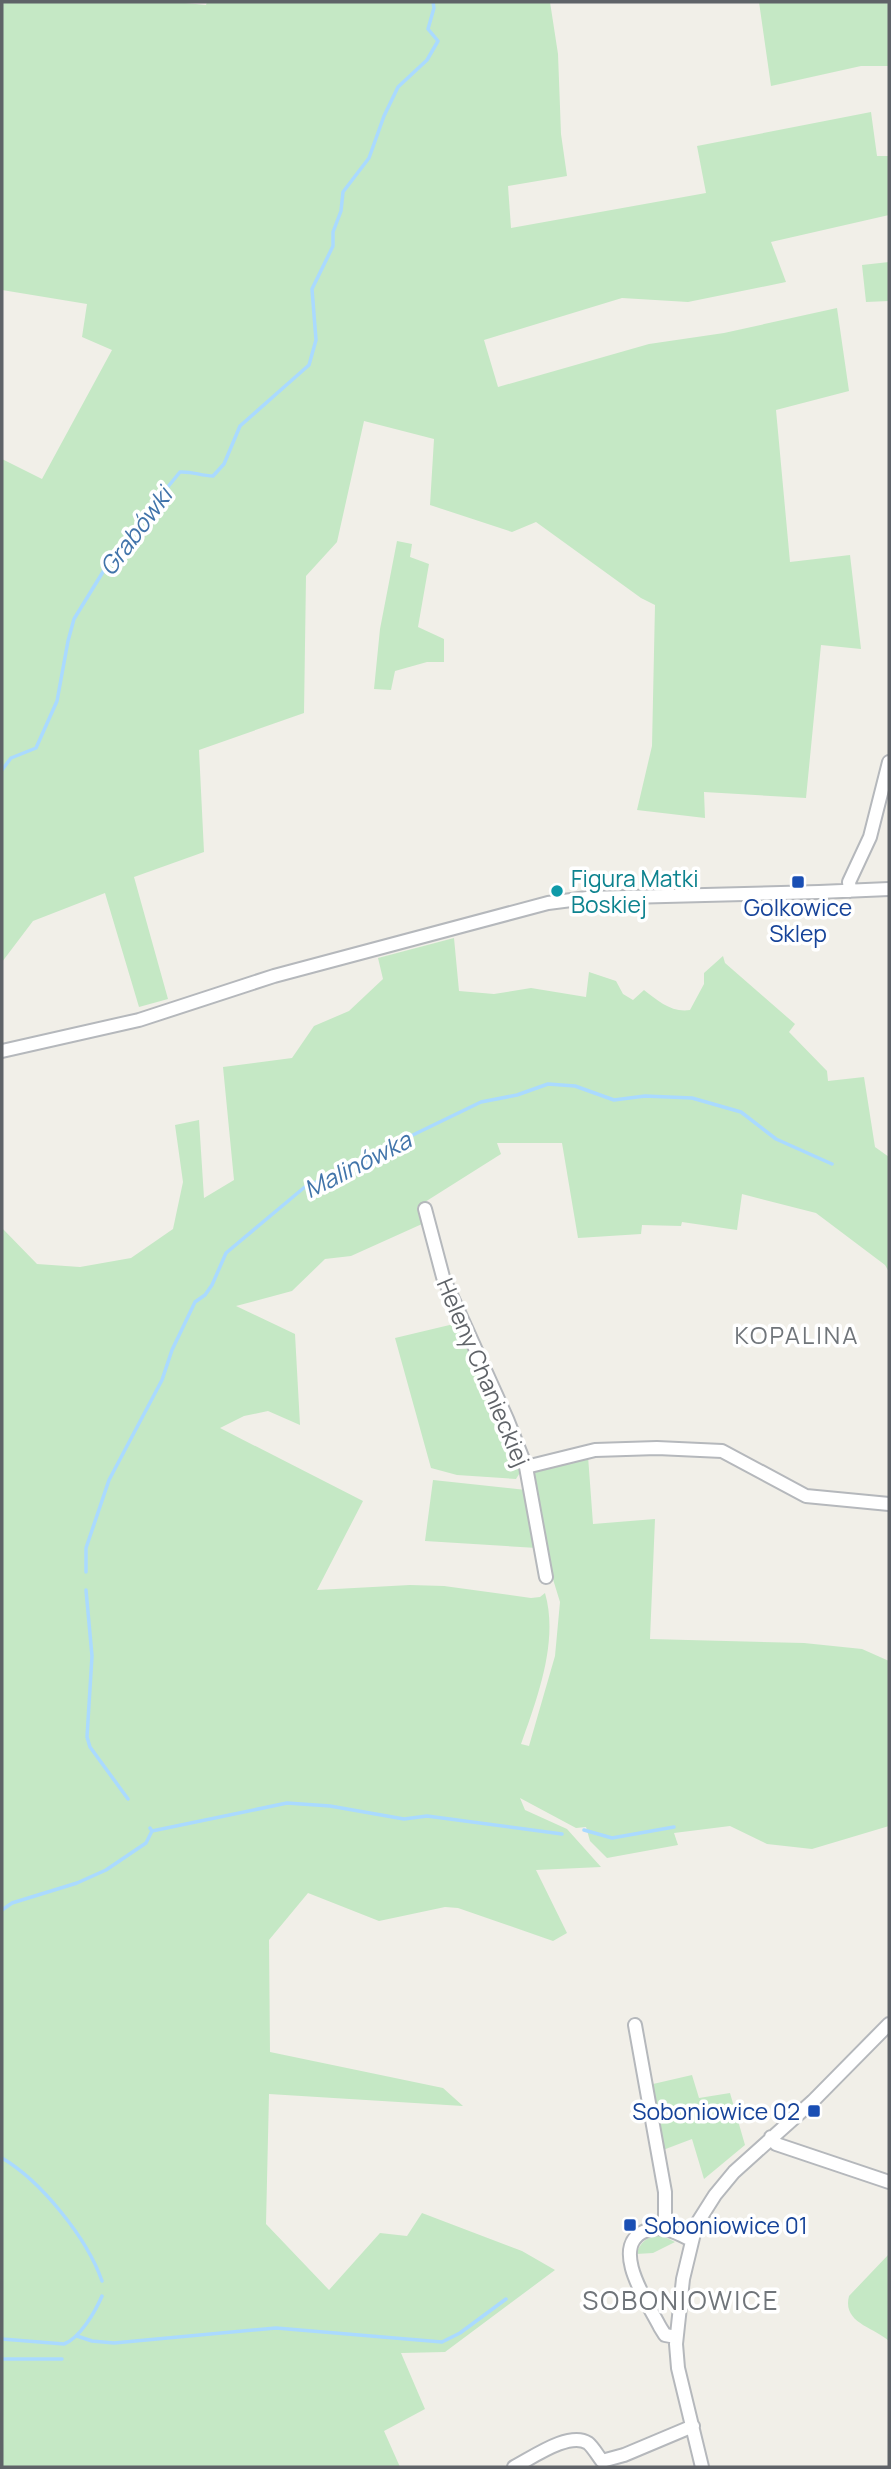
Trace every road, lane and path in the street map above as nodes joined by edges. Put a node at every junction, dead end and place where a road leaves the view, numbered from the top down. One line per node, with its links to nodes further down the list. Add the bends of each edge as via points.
1 (889, 762): 3 (street, via 870,837 849,882)
2 (889, 889): 3 (street)
3 (850, 891): 4 (street, via 548,903 274,976 139,1020)
4 (2, 1051)
5 (425, 1209): 6 (street, Heleny Chanieckiej, via 443,1277)
6 (526, 1467): 7 (street, via 595,1450 722,1451 806,1496); 8 (street, Heleny Chanieckiej)
7 (889, 1504)
8 (546, 1577)
9 (889, 2024): 11 (street)
10 (635, 2025): 13 (street, via 665,2192)
11 (771, 2137): 12 (street, via 776,2144); 14 (street, via 724,2182)
12 (889, 2182)
13 (665, 2228): 14 (street); 15 (street, via 636,2236 629,2261 660,2328 665,2335)
14 (691, 2240): 15 (street)
15 (676, 2337): 16 (street, via 678,2368)
16 (693, 2426): 17 (street); 19 (street)
17 (626, 2461): 18 (street, via 602,2461 589,2444 578,2439 563,2441)
18 (514, 2467)
19 (702, 2467)

